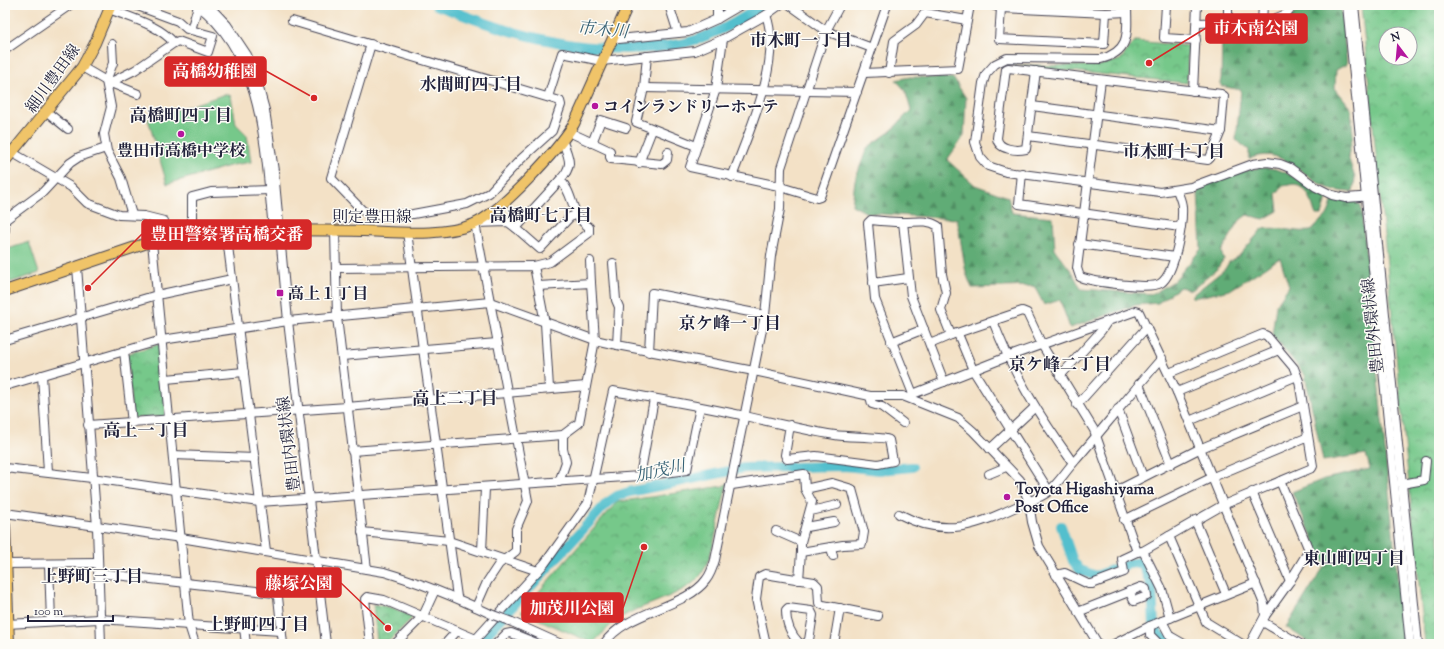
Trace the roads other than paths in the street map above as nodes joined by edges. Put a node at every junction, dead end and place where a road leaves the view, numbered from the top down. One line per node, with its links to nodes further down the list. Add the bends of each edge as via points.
1 (70, 5): 43 (street)
2 (135, 5): 33 (street, via 178,21)
3 (197, 5): 33 (street); 84 (street, 豊田内環状線, via 227,36 247,73 258,111)
4 (208, 5): 94 (street, 豊田内環状線, via 238,39 254,70 265,110)
5 (628, 5): 36 (main road, 則定豊田線)
6 (669, 5): 35 (street)
7 (717, 5): 27 (street)
8 (741, 5): 27 (street)
9 (780, 5): 26 (street)
10 (790, 5): 34 (street)
11 (840, 5): 34 (street)
12 (887, 5): 42 (street)
13 (970, 5): 28 (street)
14 (992, 5): 23 (street)
15 (1166, 5): 38 (street, via 1164,38)
16 (1197, 5): 31 (street)
17 (1228, 5): 32 (street)
18 (1263, 5): 30 (street)
19 (1293, 5): 30 (street, via 1281,18)
20 (1347, 5): 86 (street, 豊田外環状線)
21 (1354, 5): 86 (street, 豊田外環状線)
22 (110, 6): 39 (street, via 167,35); 46 (main road, 細川豊田線)
23 (1001, 8): 25 (street); 25 (street, via 999,39 1104,44)
24 (1127, 8): 25 (street); 78 (street, via 1125,42 1122,48 1112,55 1101,59 1007,58 999,61 988,71 983,83 976,138 977,150 988,166 1002,171)
25 (1106, 13)
26 (766, 15): 37 (street); 54 (street, via 771,32 771,54)
27 (717, 19): 35 (street, via 696,30)
28 (967, 20): 49 (street, via 925,13 916,25 894,41); 49 (street, via 958,69)
29 (292, 21): 41 (street)
30 (1262, 22): 32 (street)
31 (1196, 23): 32 (street); 38 (street)
32 (1228, 23)
33 (191, 30): 39 (street, via 213,36 208,52 178,41)
34 (826, 31): 42 (street); 55 (street)
35 (678, 33): 36 (street)
36 (613, 38): 45 (main road, 則定豊田線)
37 (723, 39): 44 (street, via 695,51); 53 (street)
38 (1196, 40): 56 (street)
39 (174, 43): 51 (street, via 135,70)
40 (112, 44): 51 (street, via 113,63)
41 (371, 44): 59 (street); 59 (street, via 331,178 370,215 413,214 436,210 467,204 489,193 552,131 561,105 560,101)
42 (872, 48): 48 (street)
43 (5, 50)
44 (647, 56): 45 (street); 52 (street)
45 (602, 61): 59 (street, via 562,53); 67 (main road, 則定豊田線)
46 (82, 67): 51 (street); 61 (main road, 細川豊田線)
47 (1036, 72): 50 (street); 60 (street); 68 (street, via 1006,69 997,143 1004,148 1024,150)
48 (864, 73): 49 (street); 57 (street)
49 (889, 73)
50 (1101, 80): 56 (street); 62 (street)
51 (108, 82): 58 (street); 73 (street, via 111,106 104,129)
52 (644, 88): 53 (street); 65 (street, via 636,122)
53 (716, 89): 54 (street); 72 (street)
54 (763, 90): 55 (street); 80 (street)
55 (807, 91): 57 (street); 83 (street, via 781,168)
56 (1193, 91): 66 (street, via 1224,96)
57 (857, 92): 83 (street, via 820,197)
58 (138, 94)
59 (548, 97)
60 (1032, 106): 62 (street); 68 (street)
61 (47, 112): 64 (street); 74 (main road, 細川豊田線)
62 (1097, 114): 66 (street); 71 (street)
63 (626, 128): 70 (street, via 601,120)
64 (68, 129)
65 (652, 130): 72 (street); 77 (street)
66 (1221, 131): 71 (street, via 1208,160)
67 (569, 132): 69 (main road, 則定豊田線); 70 (street)
68 (1028, 136): 71 (street)
69 (563, 142): 81 (street, via 569,166); 91 (main road, 則定豊田線, via 498,207)
70 (592, 143): 77 (street, via 610,151 610,159)
71 (1093, 145): 82 (street)
72 (696, 146): 80 (street, via 690,167)
73 (106, 148): 79 (street, via 79,157); 88 (street, via 121,178)
74 (12, 152): 76 (main road, 細川豊田線); 79 (street)
75 (668, 152): 77 (street, via 665,163)
76 (5, 161)
77 (639, 163)
78 (1022, 173): 82 (street); 87 (street, via 1019,204)
79 (56, 177): 88 (street, via 87,203 119,215); 95 (street, via 43,192 5,220)
80 (732, 177): 83 (street)
81 (560, 180): 89 (street, via 565,185); 93 (street)
82 (1088, 183): 85 (street, via 1151,191); 87 (street)
83 (781, 188): 120 (street)
84 (269, 190): 94 (street, 豊田内環状線); 97 (street, via 211,192 192,197)
85 (1177, 190): 86 (street, via 1253,164 1267,162 1290,168 1332,196); 92 (street, via 1182,209)
86 (1369, 196): 206 (street, 豊田外環状線); 302 (street, 豊田外環状線)
87 (1084, 214): 92 (street); 102 (street)
88 (132, 215): 100 (street, via 164,221)
89 (576, 215): 93 (street, via 570,217 540,249); 106 (street, via 589,227 589,233 550,262)
90 (903, 222): 111 (street); 114 (street, via 868,221); 130 (street, via 920,220 938,226 946,293 941,310)
91 (475, 224): 93 (street, via 508,222); 99 (main road, 則定豊田線, via 448,230); 108 (street)
92 (1180, 227): 103 (street)
93 (516, 228)
94 (277, 229): 96 (main road, 則定豊田線); 98 (main road, 則定豊田線); 123 (street, 豊田内環状線)
95 (5, 230)
96 (226, 230): 97 (main road, 則定豊田線); 112 (street)
97 (192, 231): 100 (main road, 則定豊田線)
98 (335, 231): 99 (main road, 則定豊田線); 110 (street)
99 (407, 232): 107 (street)
100 (165, 237): 101 (main road, 則定豊田線)
101 (152, 242): 109 (main road, 則定豊田線); 117 (street)
102 (1080, 244): 103 (street); 103 (street, via 1077,268 1080,277 1114,283 1150,286 1161,283)
103 (1175, 257)
104 (590, 261): 113 (street)
105 (613, 263): 138 (street, via 618,307)
106 (534, 266): 108 (street); 115 (street)
107 (412, 267): 108 (street); 110 (street); 119 (street)
108 (483, 267): 118 (street)
109 (77, 268): 116 (main road, 則定豊田線); 121 (street)
110 (336, 268): 122 (street)
111 (908, 278): 114 (street); 129 (street, via 911,296)
112 (232, 279): 117 (street); 128 (street)
113 (591, 283): 115 (street); 133 (street)
114 (873, 283): 135 (street, via 875,299)
115 (538, 286): 126 (street)
116 (5, 291)
117 (157, 295): 121 (street); 132 (street)
118 (490, 302): 119 (street); 126 (street); 134 (street)
119 (418, 309): 122 (street); 139 (street)
120 (765, 315): 142 (street, via 652,293); 148 (street)
121 (80, 317): 131 (street); 146 (street)
122 (337, 317): 123 (street); 143 (street)
123 (288, 321): 128 (street); 171 (street, 豊田内環状線)
124 (993, 321): 130 (street); 137 (street, via 1025,311); 144 (street)
125 (1107, 322): 127 (street, via 1138,311); 137 (street); 152 (street)
126 (545, 323): 133 (street); 159 (street)
127 (1147, 327): 145 (street); 166 (street)
128 (238, 328): 132 (street); 149 (street)
129 (924, 329): 135 (street); 136 (street)
130 (955, 335): 136 (street); 147 (street)
131 (5, 340)
132 (162, 340): 141 (street); 154 (street)
133 (595, 340): 138 (street); 158 (street)
134 (497, 342): 139 (street); 160 (street)
135 (891, 342): 163 (street)
136 (930, 344): 155 (street)
137 (1042, 344): 144 (street); 152 (street)
138 (616, 345): 142 (street)
139 (424, 350): 143 (street); 164 (street)
140 (1279, 350): 150 (street, via 1263,334); 153 (street, via 1294,368); 161 (street)
141 (124, 351): 146 (street); 177 (street)
142 (649, 352): 148 (street)
143 (342, 356): 168 (street)
144 (1007, 357): 147 (street); 170 (street)
145 (1162, 358): 150 (street); 156 (street)
146 (83, 362): 151 (street); 179 (street)
147 (973, 370): 155 (street); 181 (street)
148 (754, 371): 162 (street); 174 (street)
149 (244, 372): 154 (street); 173 (street)
150 (1169, 373): 161 (street)
151 (42, 375): 157 (street); 197 (street)
152 (1060, 376): 166 (street)
153 (1297, 376): 167 (street); 176 (street)
154 (166, 379): 175 (street)
155 (944, 382): 163 (street)
156 (1139, 384): 172 (street); 194 (street)
157 (5, 386)
158 (586, 386): 159 (street); 182 (street, via 579,422)
159 (549, 388): 160 (street)
160 (507, 392): 164 (street); 185 (street)
161 (1177, 392): 176 (street)
162 (870, 396): 163 (street); 178 (street, via 872,404 882,407)
163 (911, 396): 187 (street, via 958,418)
164 (430, 399): 168 (street); 186 (street)
165 (654, 399): 169 (street); 199 (street); 203 (street, via 613,391 611,393)
166 (1077, 405): 184 (street, via 1094,430)
167 (1303, 406): 183 (street); 188 (street)
168 (347, 407): 171 (street); 189 (street)
169 (700, 407): 174 (street); 199 (street, via 687,470)
170 (1035, 407): 181 (street); 193 (street)
171 (298, 409): 173 (street); 217 (street, 豊田内環状線)
172 (1118, 409): 184 (street); 202 (street)
173 (248, 414): 175 (street); 191 (street)
174 (745, 416): 180 (street); 208 (street)
175 (170, 420): 177 (street); 190 (street)
176 (1189, 421): 188 (street)
177 (132, 423): 179 (street)
178 (903, 423)
179 (88, 425): 201 (street)
180 (790, 425): 180 (street, via 785,455 788,459 816,456 878,464 893,461 889,440 886,437 849,438)
181 (1010, 430): 187 (street); 212 (street)
182 (563, 435): 185 (street); 205 (street, via 566,462)
183 (1308, 437): 200 (street); 204 (street, via 1312,468)
184 (1096, 438): 193 (street); 214 (street)
185 (516, 439): 186 (street); 207 (street)
186 (437, 444): 189 (street); 211 (street)
187 (990, 449): 195 (street)
188 (1200, 449): 194 (street); 200 (street)
189 (352, 451): 216 (street)
190 (173, 456): 191 (street); 213 (street)
191 (255, 458): 218 (street)
192 (1426, 460): 206 (street, via 1424,480)
193 (1073, 463): 212 (street)
194 (1170, 464): 202 (street)
195 (1006, 467): 198 (street); 219 (street, via 1020,480)
196 (5, 468): 197 (street)
197 (48, 472): 201 (street)
198 (989, 474)
199 (640, 476): 203 (street)
200 (1213, 477): 221 (street); 225 (street)
201 (92, 478): 213 (street); 229 (street)
202 (1143, 478): 214 (street)
203 (592, 480): 205 (street); 249 (street, via 588,502)
204 (1280, 481): 215 (street); 253 (street, via 1309,550)
205 (559, 482): 207 (street)
206 (1402, 484): 303 (street, 豊田外環状線)
207 (524, 485): 209 (street); 243 (street, via 528,501 516,529 516,551)
208 (732, 485): 210 (street, via 804,474); 290 (street, via 715,560 706,580 688,594 616,631)
209 (485, 488): 211 (street); 239 (street)
210 (805, 489): 222 (street, via 812,502); 237 (street, via 832,483 852,488 864,532 862,544)
211 (443, 490): 216 (street); 235 (street)
212 (1049, 491): 219 (street)
213 (176, 492): 218 (street); 234 (street)
214 (1114, 492): 225 (street)
215 (1252, 492): 221 (street); 253 (street)
216 (358, 496): 217 (street); 231 (street)
217 (309, 500): 218 (street); 244 (street, 豊田内環状線)
218 (259, 502): 238 (street)
219 (1029, 502): 224 (street, via 981,522 952,527 922,524); 251 (street, via 1035,538)
220 (837, 505): 222 (street)
221 (1223, 505): 226 (street); 254 (street)
222 (811, 511): 230 (street)
223 (5, 513): 229 (street)
224 (899, 514)
225 (1124, 520): 241 (street)
226 (1195, 520): 233 (street); 259 (street)
227 (834, 522): 230 (street)
228 (5, 526): 246 (main road)
229 (97, 527): 234 (street); 245 (street)
230 (806, 527): 236 (street)
231 (362, 532): 235 (street); 248 (street)
232 (776, 532): 236 (street)
233 (1169, 536): 241 (street); 261 (street)
234 (181, 538): 238 (street); 255 (street)
235 (449, 541): 239 (street); 260 (street)
236 (801, 542): 240 (street)
237 (831, 547): 240 (street); 242 (street)
238 (266, 551): 244 (street)
239 (482, 551): 243 (street)
240 (801, 552): 252 (street)
241 (1140, 552): 251 (street, via 1122,559 1124,572 1088,584 1065,573); 269 (street, via 1162,589)
242 (833, 556)
243 (505, 559): 249 (street); 262 (street, via 487,582)
244 (317, 560): 248 (street); 283 (street, 豊田内環状線)
245 (98, 563): 247 (street); 250 (street)
246 (6, 564): 247 (street); 256 (main road)
247 (49, 564): 270 (street)
248 (367, 569): 257 (street, via 412,580)
249 (538, 571): 276 (street, via 476,639)
250 (98, 573): 255 (street); 267 (street)
251 (1056, 575): 264 (street)
252 (799, 580): 263 (street, via 817,584 819,603); 291 (street, via 765,574 759,577 756,599)
253 (1290, 581): 268 (street)
254 (1256, 582): 259 (street); 268 (street, via 1264,604)
255 (185, 583): 272 (street); 275 (street, via 274,593 278,597)
256 (6, 589): 271 (main road)
257 (435, 590): 260 (street); 265 (street)
258 (1129, 591): 264 (street)
259 (1226, 594): 261 (street)
260 (457, 597): 262 (street)
261 (1200, 606): 269 (street); 299 (street, via 1206,622)
262 (476, 607): 289 (street, bridge)
263 (840, 608): 266 (street); 294 (street)
264 (1078, 612): 295 (street)
265 (423, 616): 276 (street); 284 (street, via 367,596 365,599); 285 (street)
266 (878, 616)
267 (99, 619): 270 (street); 272 (street); 279 (street)
268 (1264, 619): 300 (street); 301 (street)
269 (1166, 620): 273 (street); 298 (street, via 1170,636)
270 (51, 621): 271 (street)
271 (8, 624): 278 (main road)
272 (189, 625): 274 (street); 280 (street)
273 (1150, 626): 277 (street); 297 (street, via 1150,635)
274 (244, 628): 275 (street); 281 (street)
275 (282, 631): 282 (street)
276 (457, 631): 286 (street)
277 (1124, 642): 296 (street)
278 (9, 644)
279 (101, 644)
280 (195, 644)
281 (246, 644)
282 (283, 644)
283 (326, 644)
284 (370, 644)
285 (395, 644)
286 (445, 644)
287 (496, 644): 288 (street, via 506,634 511,633)
288 (539, 644)
289 (561, 644)
290 (604, 644)
291 (766, 644)
292 (800, 644): 293 (street, via 792,637 786,619 788,608 811,611 813,614 809,640)
293 (805, 644)
294 (834, 644)
295 (1098, 644)
296 (1114, 644)
297 (1159, 644)
298 (1184, 644)
299 (1242, 644)
300 (1250, 644)
301 (1300, 644)
302 (1410, 644)
303 (1418, 644)

